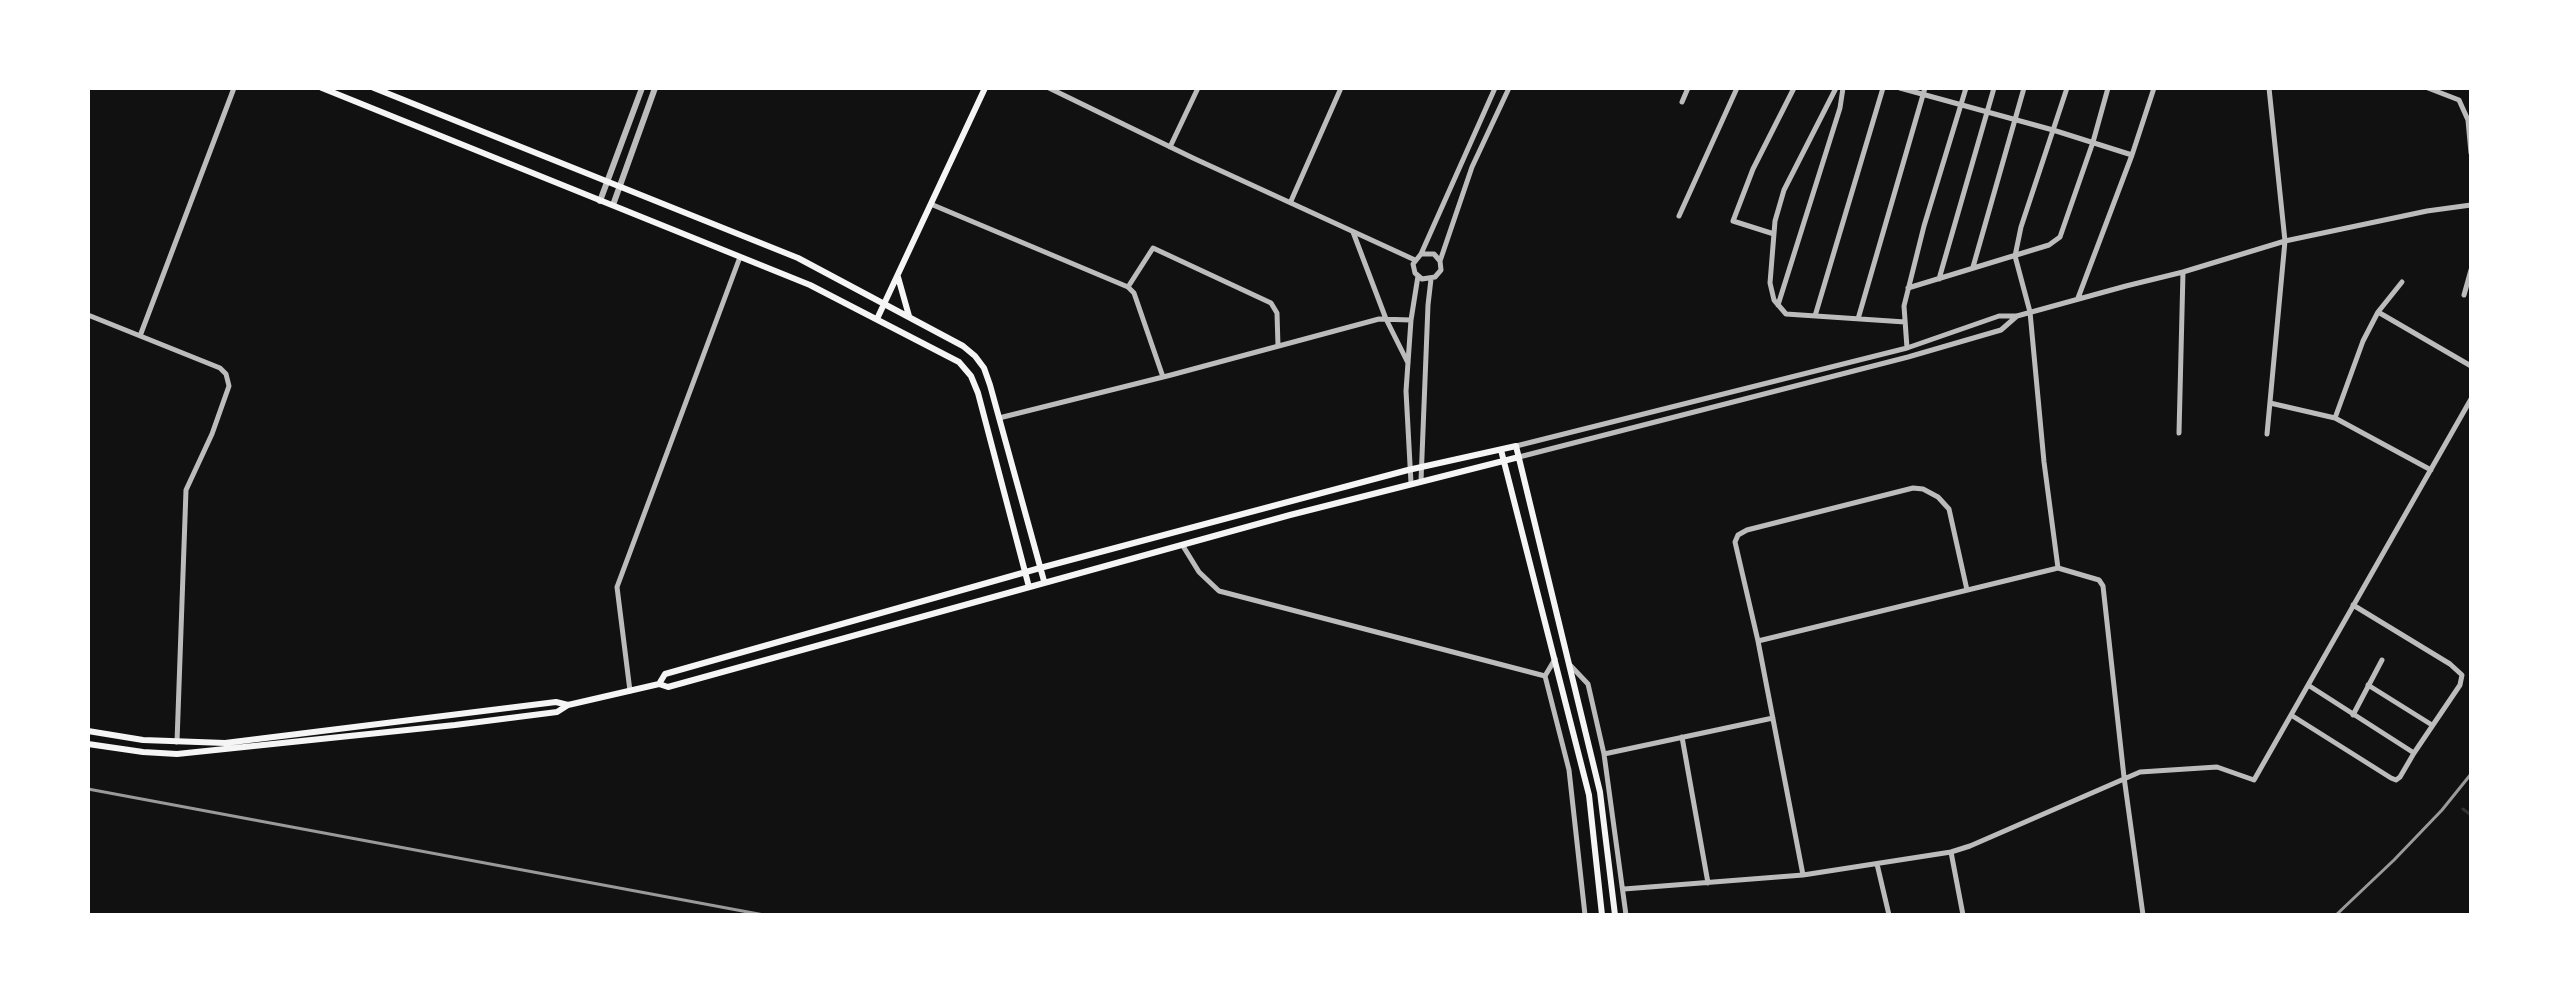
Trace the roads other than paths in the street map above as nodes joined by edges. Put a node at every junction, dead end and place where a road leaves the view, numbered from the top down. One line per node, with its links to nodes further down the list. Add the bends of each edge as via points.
1 (234, 88): 78 (street)
2 (322, 88): 39 (main road)
3 (374, 88): 37 (main road)
4 (642, 88): 37 (street)
5 (655, 88): 38 (street)
6 (985, 88): 42 (main road)
7 (1049, 88): 34 (street)
8 (1198, 88): 34 (street)
9 (1341, 88): 40 (street)
10 (1495, 88): 48 (street)
11 (1509, 88): 52 (street, via 1472,167)
12 (1688, 88): 28 (street)
13 (1737, 88): 44 (street)
14 (1794, 88): 46 (street, via 1733,221)
15 (1836, 88): 46 (street, via 1784,190)
16 (1843, 88): 66 (street)
17 (1883, 88): 71 (street)
18 (1900, 88): 27 (street)
19 (1966, 88): 29 (street)
20 (1994, 88): 30 (street)
21 (2024, 88): 31 (street)
22 (2067, 88): 32 (street)
23 (2108, 88): 33 (street)
24 (2154, 88): 36 (street)
25 (2269, 88): 47 (street)
26 (2428, 88): 35 (street, via 2459,100 2468,120)
27 (1924, 91): 29 (street); 75 (street)
28 (1682, 102)
29 (1961, 105): 30 (street); 62 (street)
30 (1987, 112): 31 (street); 59 (street)
31 (2015, 120): 32 (street); 53 (street)
32 (2053, 130): 33 (street); 49 (street)
33 (2093, 142): 36 (street); 49 (street, via 2060,237)
34 (1170, 147): 40 (street)
35 (2471, 153)
36 (2132, 155): 64 (street)
37 (607, 181): 38 (main road); 39 (street)
38 (618, 186): 41 (street); 65 (main road, via 798,258)
39 (600, 201): 41 (main road)
40 (1291, 201): 45 (street)
41 (613, 205): 50 (main road)
42 (933, 205): 57 (main road); 61 (street)
43 (2471, 205): 47 (street)
44 (1679, 216)
45 (1353, 231): 51 (street); 74 (street)
46 (1774, 234): 66 (street, via 1770,283)
47 (2285, 241): 55 (street); 85 (street)
48 (1421, 254): 51 (street); 52 (street, via 1430,252)
49 (2015, 256): 53 (street); 67 (street)
50 (740, 257): 73 (main road); 115 (street, via 617,587)
51 (1415, 260): 56 (street)
52 (1440, 261): 58 (street, via 1441,270)
53 (1973, 268): 59 (street)
54 (2471, 270): 63 (street)
55 (2183, 272): 64 (street); 88 (street)
56 (1418, 276): 58 (street); 76 (street)
57 (898, 277): 65 (main road); 70 (main road)
58 (1431, 279): 94 (street)
59 (1939, 279): 62 (street)
60 (2402, 282): 68 (street)
61 (1128, 287): 79 (street, via 1153,248 1271,303 1277,313); 83 (street)
62 (1908, 288): 77 (street)
63 (2464, 295)
64 (2078, 299): 67 (street)
65 (886, 303): 70 (main road); 73 (main road)
66 (1778, 307): 71 (street, via 1786,314)
67 (2030, 312): 72 (street); 101 (street)
68 (2378, 312): 82 (street); 87 (street)
69 (88, 315): 78 (street)
70 (909, 316): 86 (main road, via 975,356 984,368)
71 (1815, 316): 75 (street)
72 (2017, 316): 80 (street, via 1999,316); 92 (street, via 2001,330 1908,357)
73 (877, 319): 102 (main road, via 942,351 971,376)
74 (1386, 319): 76 (street); 79 (street); 81 (street)
75 (1858, 319): 77 (street)
76 (1411, 320): 81 (street)
77 (1905, 322): 80 (street)
78 (140, 336): 125 (street, via 220,368 229,386 186,490)
79 (1278, 346): 83 (street)
80 (1907, 348): 90 (street)
81 (1408, 364): 95 (street)
82 (2471, 366)
83 (1163, 377): 86 (street)
84 (2471, 399): 96 (street)
85 (2270, 403): 87 (street); 89 (street)
86 (999, 418): 100 (main road)
87 (2335, 418): 96 (street)
88 (2179, 433)
89 (2267, 434)
90 (1516, 446): 91 (main road); 92 (main road)
91 (1501, 450): 93 (main road); 94 (main road)
92 (1519, 457): 93 (main road); 110 (main road)
93 (1504, 461): 97 (main road); 108 (main road)
94 (1420, 467): 95 (main road); 97 (street)
95 (1408, 470): 98 (street); 100 (main road)
96 (2431, 470): 106 (street)
97 (1421, 481): 98 (main road)
98 (1411, 483): 99 (main road)
99 (1183, 546): 103 (main road); 111 (street, via 1219,591)
100 (1040, 568): 102 (main road); 103 (main road)
101 (2058, 568): 105 (street); 130 (street, via 2090,576 2103,586)
102 (1025, 572): 104 (main road); 112 (main road, via 665,674)
103 (1044, 581): 104 (main road)
104 (1029, 587): 112 (main road, via 668,687)
105 (1967, 590): 107 (street); 107 (street, via 1949,509 1929,491 1913,488 1738,535 1735,542)
106 (2353, 605): 113 (street); 122 (street, via 2462,675)
107 (1758, 641): 120 (street)
108 (1555, 659): 111 (street); 137 (main road, via 1589,795)
109 (2382, 660): 114 (street)
110 (1569, 664): 129 (street, via 1588,684); 138 (main road, via 1600,792)
111 (1545, 676): 136 (street, via 1569,770)
112 (659, 684): 115 (main road)
113 (2308, 685): 118 (street); 119 (street)
114 (2368, 685): 119 (street); 122 (street)
115 (630, 691): 116 (main road)
116 (568, 705): 117 (main road, via 556,702); 121 (main road, via 557,712)
117 (453, 715): 121 (main road); 125 (main road, via 225,743)
118 (2291, 715): 127 (street, via 2396,780); 130 (street, via 2254,780 2217,767)
119 (2353, 715): 127 (street)
120 (1773, 718): 124 (street); 133 (street)
121 (455, 725): 128 (main road)
122 (2432, 725): 127 (street)
123 (88, 731): 125 (main road)
124 (1682, 737): 129 (street); 134 (street)
125 (177, 743): 128 (main road)
126 (88, 744): 128 (main road)
127 (2414, 753)
128 (177, 754)
129 (1604, 754): 135 (street)
130 (2124, 777): 131 (street); 142 (street)
131 (1951, 852): 132 (street); 141 (street)
132 (1877, 864): 133 (street); 140 (street)
133 (1803, 875): 134 (street)
134 (1708, 883): 135 (street)
135 (1624, 889): 139 (street)
136 (1585, 915)
137 (1602, 915)
138 (1615, 915)
139 (1626, 915)
140 (1889, 915)
141 (1963, 915)
142 (2143, 915)

